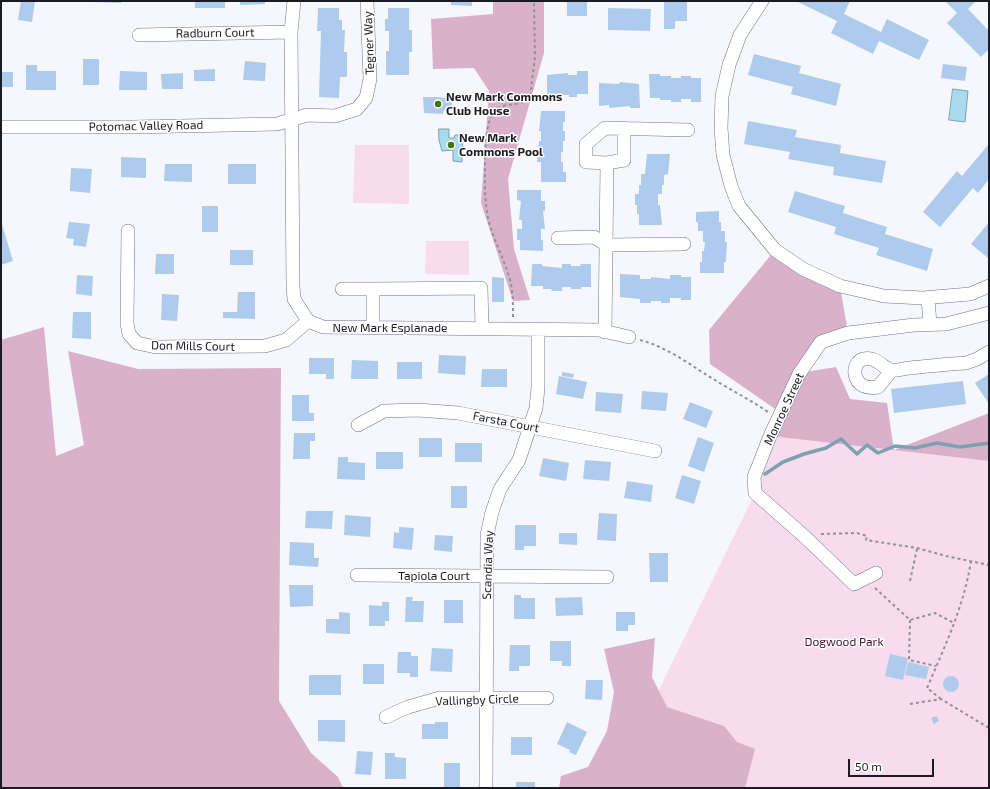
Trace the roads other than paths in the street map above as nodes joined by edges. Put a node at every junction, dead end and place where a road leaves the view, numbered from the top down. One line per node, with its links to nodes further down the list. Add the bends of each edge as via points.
1 (294, 1): 4 (street)
2 (367, 1): 6 (street, Tegner Way, via 370,78 366,98 357,109 335,116 307,115)
3 (762, 1): 18 (street, via 740,35 729,65 722,96 723,156 739,206 775,250 809,272 840,286 884,296)
4 (291, 32): 5 (street, Radburn Court); 6 (street)
5 (139, 34)
6 (292, 121): 7 (street, Potomac Valley Road, via 277,124); 20 (street, via 294,300)
7 (1, 127)
8 (624, 128): 9 (street); 10 (street, via 624,160); 10 (street, via 605,128 586,144 586,162)
9 (688, 130)
10 (607, 163): 14 (street)
11 (128, 230): 20 (street, Don Mills Court, via 127,323 129,334 137,343 156,348 265,346 286,340)
12 (558, 238): 14 (street, via 594,238)
13 (684, 244): 14 (street)
14 (607, 245): 25 (street)
15 (989, 286): 18 (street, via 970,294)
16 (342, 289): 17 (street)
17 (373, 289): 22 (street); 23 (street, via 481,288)
18 (928, 298): 21 (street)
19 (989, 313): 21 (street, Monroe Street, via 946,324)
20 (308, 321): 22 (street, New Mark Esplanade, via 323,327)
21 (930, 324): 35 (street, Monroe Street, via 848,333 821,342 799,374 754,477 755,492 804,536)
22 (373, 328): 23 (street, New Mark Esplanade)
23 (482, 328): 24 (street, New Mark Esplanade)
24 (538, 329): 25 (street, New Mark Esplanade); 30 (street, Scandia Way, via 538,388)
25 (605, 332): 26 (street, New Mark Esplanade)
26 (629, 337)
27 (989, 352): 28 (street, via 966,363)
28 (892, 370)
29 (358, 425): 30 (street, Farsta Court, via 384,411 418,410 458,413)
30 (531, 426): 31 (street, Farsta Court); 33 (street, Scandia Way, via 520,460 500,489 492,512 487,534)
31 (655, 451)
32 (357, 575): 33 (street, Tapiola Court)
33 (487, 576): 34 (street, Tapiola Court); 36 (street, Scandia Way)
34 (607, 577)
35 (865, 579)
36 (486, 698): 37 (street, Vallingby Circle); 38 (street, Vallingby Circle, via 440,698 408,707); 39 (street, Scandia Way)
37 (547, 698)
38 (386, 717)
39 (486, 788)

